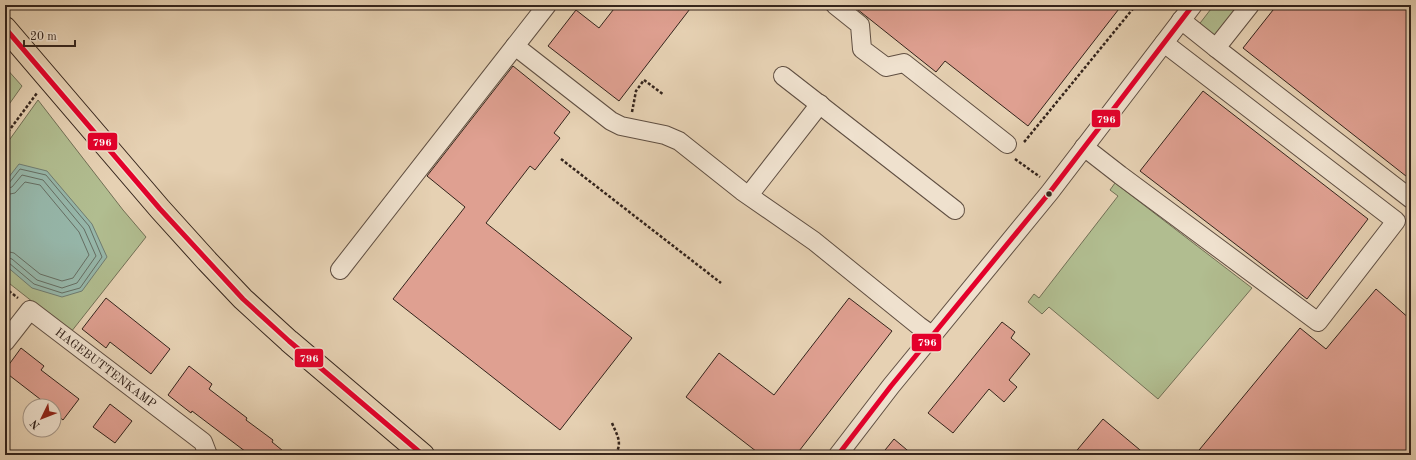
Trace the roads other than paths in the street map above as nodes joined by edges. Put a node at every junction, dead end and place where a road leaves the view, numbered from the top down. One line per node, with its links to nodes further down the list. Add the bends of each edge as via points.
1 (547, 5): 8 (street)
2 (835, 5): 12 (street, via 860,25 862,49 886,68 904,63)
3 (1193, 5): 5 (street)
4 (1250, 5): 9 (street)
5 (1181, 20): 7 (street); 9 (street)
6 (5, 28): 21 (main road, via 160,209 243,299)
7 (1164, 43): 13 (street); 13 (street, via 1396,221 1318,322)
8 (515, 46): 14 (street, via 611,121 621,126 665,134 679,141); 17 (street)
9 (1216, 48): 15 (street)
10 (783, 76): 11 (street)
11 (820, 104): 14 (street); 16 (street)
12 (1007, 144)
13 (1084, 147): 18 (street)
14 (749, 195): 18 (street, via 814,241)
15 (1411, 199)
16 (955, 210)
17 (340, 270)
18 (933, 336): 22 (street)
19 (5, 342): 20 (street, HAGEBUTTENKAMP, via 30,310 203,442)
20 (208, 455)
21 (423, 455)
22 (838, 455)

